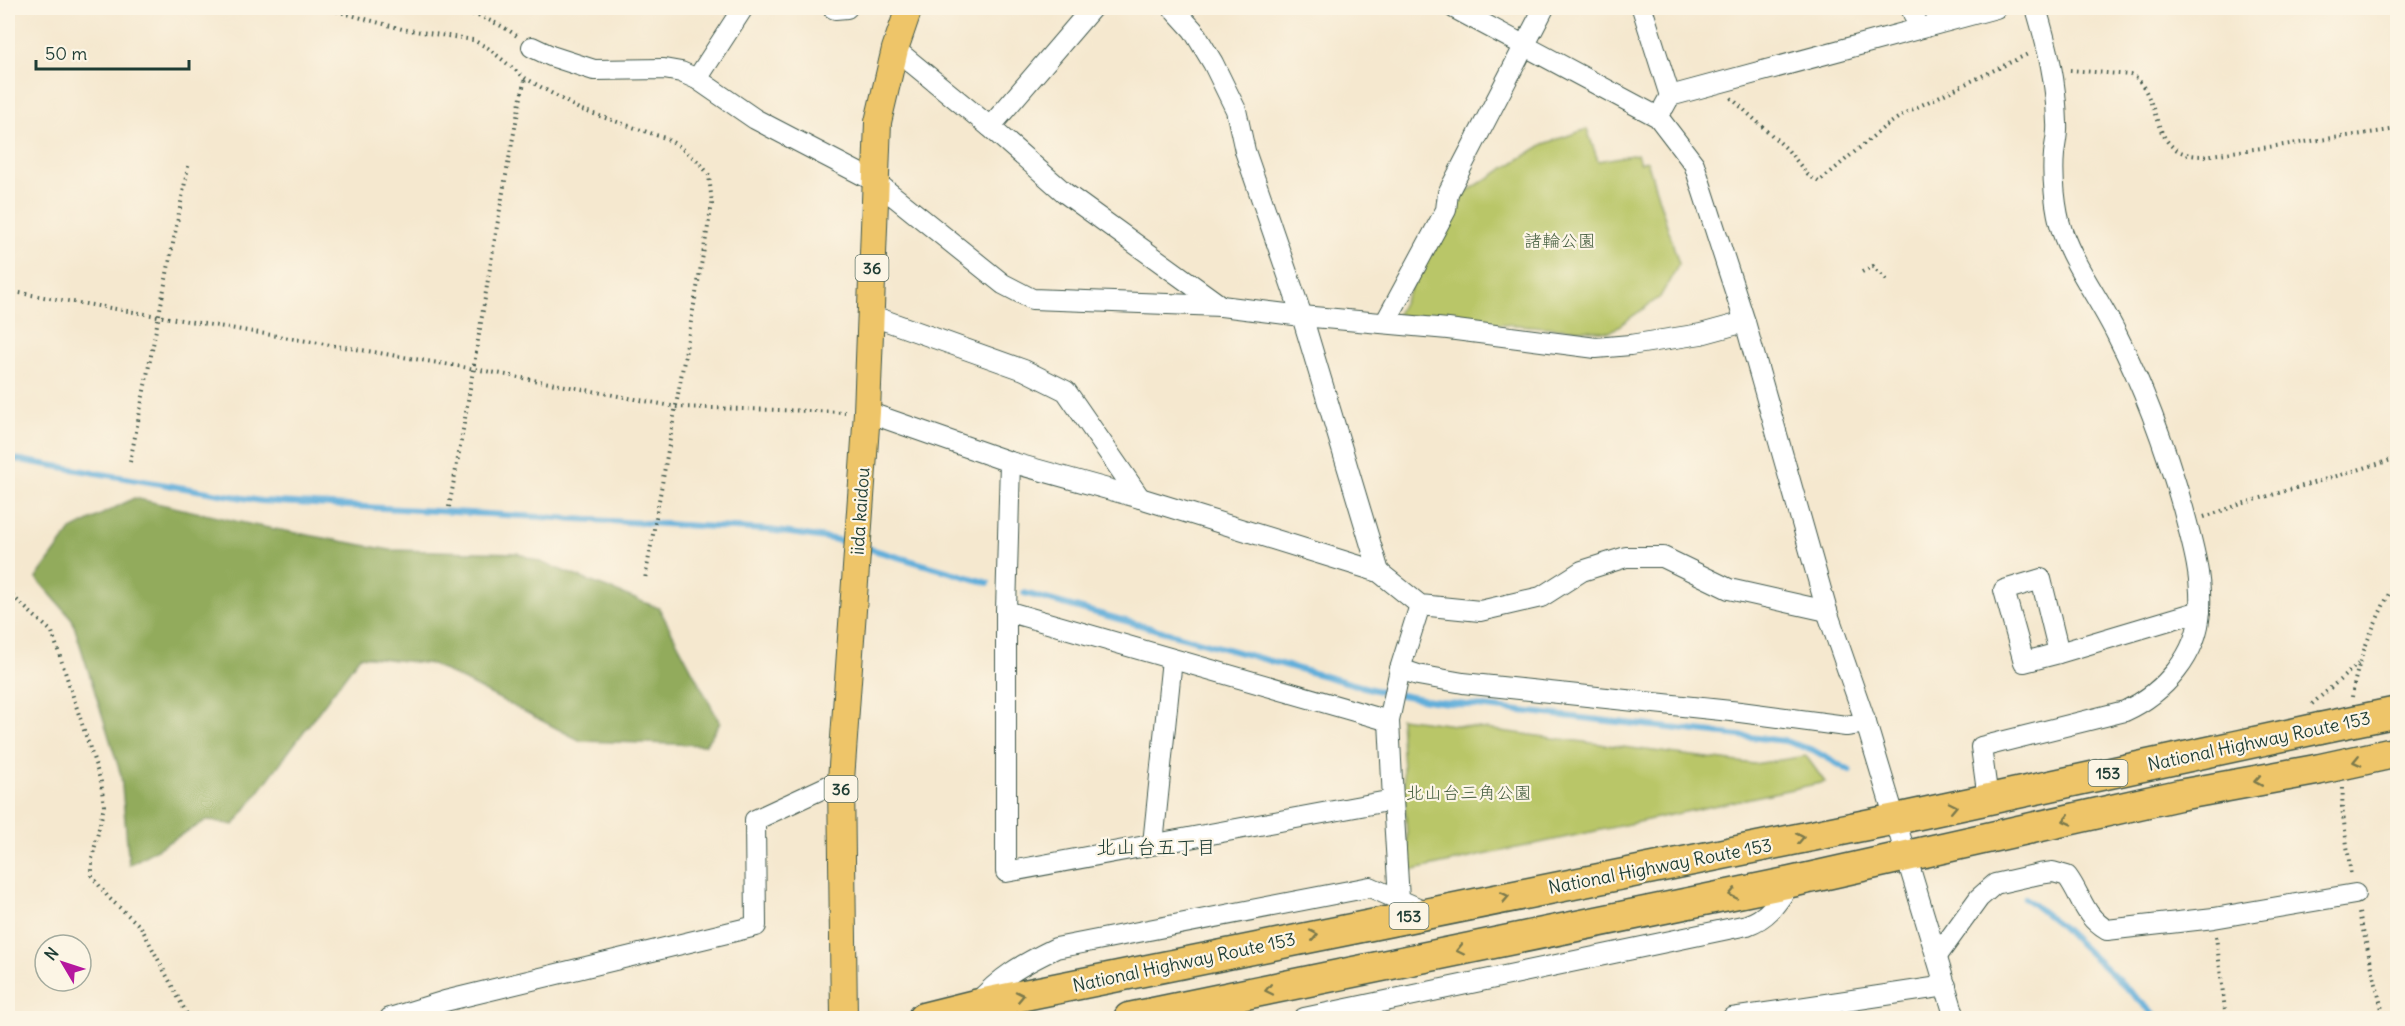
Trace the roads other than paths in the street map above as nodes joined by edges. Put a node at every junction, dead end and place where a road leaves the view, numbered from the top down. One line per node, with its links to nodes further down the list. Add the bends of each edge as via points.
1 (743, 8): 17 (street)
2 (833, 8): 3 (street)
3 (847, 8)
4 (909, 8): 16 (main road, iida kaidou / 36)
5 (1092, 8): 20 (street)
6 (1173, 8): 24 (street, via 1193,30 1236,110 1245,151)
7 (1454, 8): 15 (street)
8 (1544, 8): 15 (street)
9 (1642, 8): 18 (street)
10 (1911, 8): 13 (street)
11 (1996, 8): 13 (street)
12 (2036, 8): 34 (street, via 2054,71 2054,179 2061,228 2147,400 2172,470 2198,565)
13 (1919, 28): 18 (street)
14 (532, 47): 17 (street, via 594,70 664,69)
15 (1524, 47): 19 (street); 26 (street, via 1448,193 1446,210)
16 (895, 49): 20 (street); 21 (main road, iida kaidou / 36, via 878,122)
17 (697, 79): 21 (street, via 755,119)
18 (1670, 96): 19 (street)
19 (1658, 117): 25 (street, via 1695,164)
20 (990, 127): 22 (street, via 1065,193)
21 (876, 182): 22 (street, via 1003,285 1032,299); 23 (main road, iida kaidou / 36)
22 (1221, 306): 24 (street)
23 (870, 315): 27 (main road, iida kaidou / 36); 29 (street, via 1024,370 1066,391)
24 (1302, 316): 26 (street); 30 (street)
25 (1745, 322): 26 (street, via 1701,334 1596,348); 33 (street)
26 (1384, 323)
27 (867, 412): 28 (street); 42 (main road, iida kaidou / 36)
28 (1010, 462): 29 (street); 32 (street)
29 (1140, 498): 30 (street)
30 (1379, 572): 31 (street)
31 (1420, 605): 33 (street, via 1480,611 1541,597 1582,571 1626,557 1663,557 1729,589); 37 (street)
32 (1005, 611): 36 (street); 46 (street, via 1006,872)
33 (1827, 611): 40 (street)
34 (2200, 611): 35 (street); 43 (street, via 2189,649 2179,666 2142,703 2125,711 1981,747)
35 (2060, 653)
36 (1172, 659): 39 (street); 46 (street)
37 (1399, 674): 39 (street); 40 (street, via 1846,726)
38 (2397, 712): 43 (highway, National Highway Route 153 / 153, bridge, via 2316,716)
39 (1390, 714): 44 (street)
40 (1866, 723): 45 (street)
41 (2397, 752): 47 (highway, National Highway Route 153 / 153, one-way to 47, bridge, via 2179,795)
42 (841, 780): 56 (street, via 755,820 756,926); 57 (main road, iida kaidou / 36)
43 (1988, 799): 45 (highway, National Highway Route 153 / 153, one-way to 43)
44 (1394, 800): 46 (street); 50 (street)
45 (1896, 819): 47 (street); 51 (highway, National Highway Route 153 / 153, one-way to 45)
46 (1153, 844)
47 (1907, 856): 48 (highway, National Highway Route 153 / 153); 52 (street)
48 (1791, 882): 55 (street, via 1772,911 1747,925); 59 (highway, National Highway Route 153 / 153, one-way to 59)
49 (2355, 894): 52 (street, via 2214,918 2107,930 2095,923 2067,876 2039,874 1995,884 1979,898)
50 (1399, 899): 51 (street); 54 (street, via 1370,887 1056,948 994,983)
51 (1427, 912): 54 (highway, National Highway Route 153 / 153, one-way to 51)
52 (1937, 956): 53 (street)
53 (1946, 986): 61 (street); 62 (street)
54 (975, 1005): 58 (highway, National Highway Route 153 / 153)
55 (1364, 1012): 60 (street)
56 (390, 1018)
57 (844, 1018)
58 (923, 1018)
59 (1130, 1018)
60 (1304, 1018)
61 (1732, 1018)
62 (1955, 1018)

